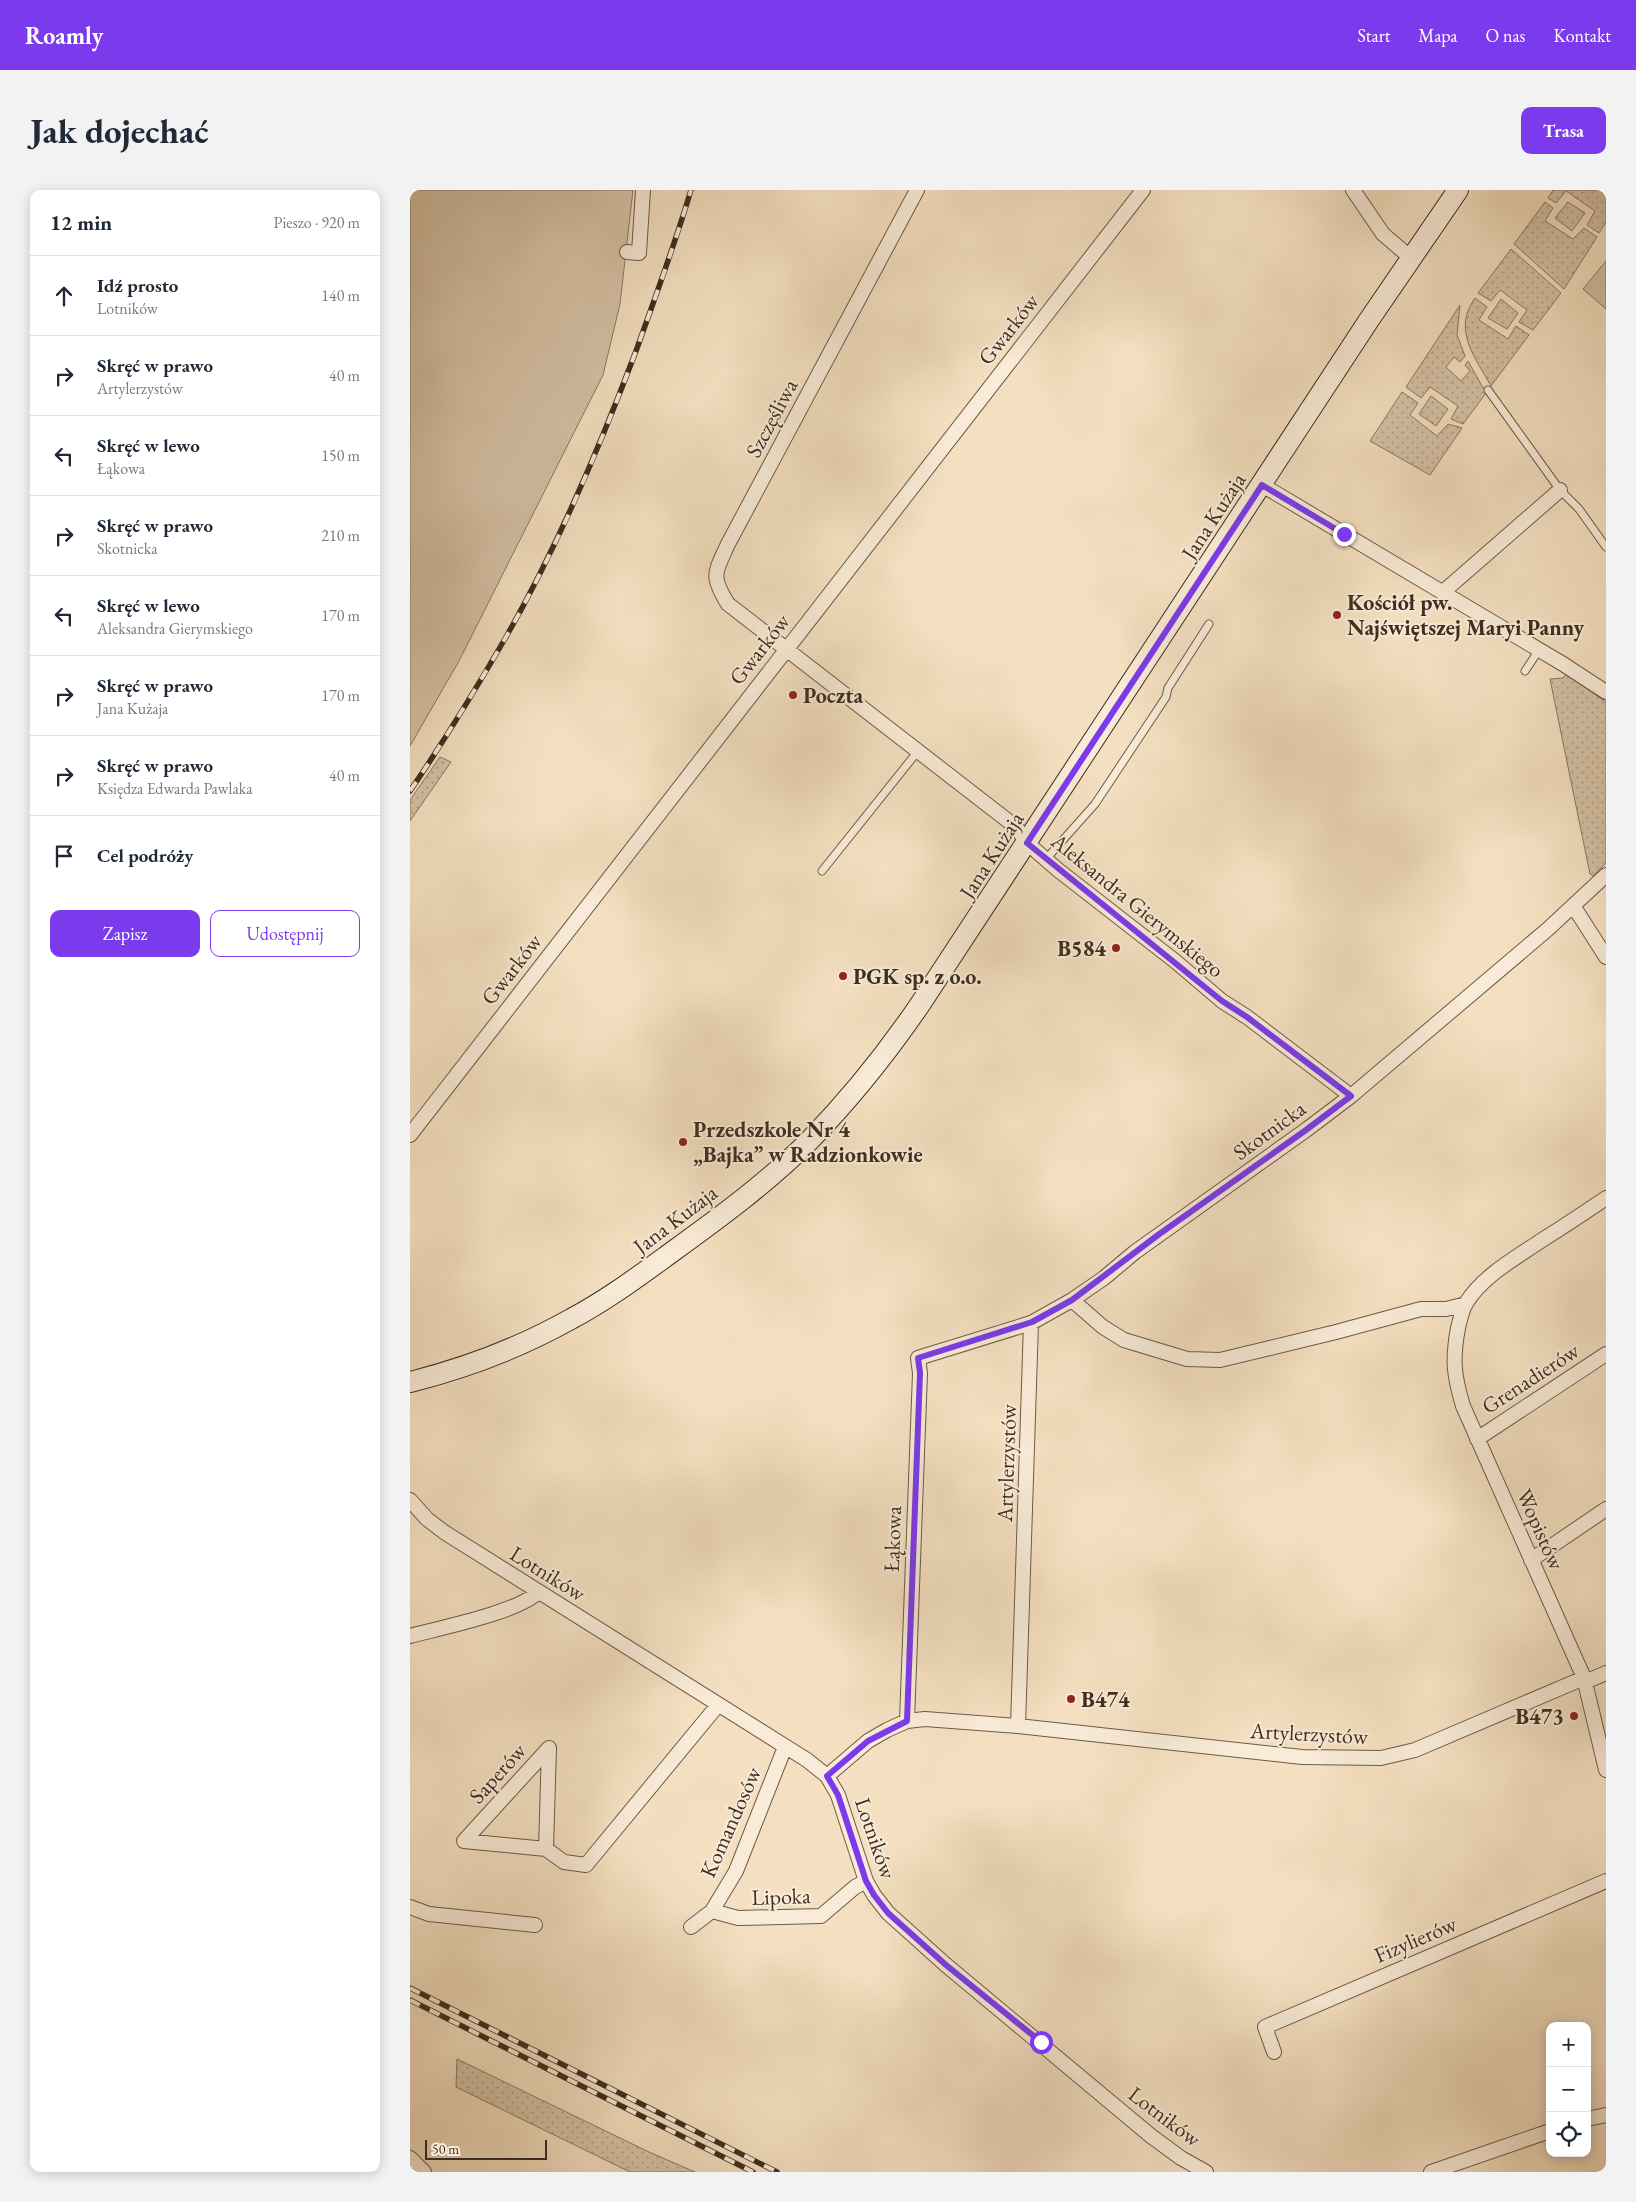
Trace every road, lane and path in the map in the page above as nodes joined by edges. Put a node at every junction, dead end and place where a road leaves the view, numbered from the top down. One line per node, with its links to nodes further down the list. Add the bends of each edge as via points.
1 (643, 190): 6 (street, via 639,253)
2 (917, 190): 14 (street, Szczęśliwa, via 716,570 717,586 728,604)
3 (1143, 190): 14 (street, Gwarków)
4 (1353, 190): 7 (street, via 1383,234)
5 (1458, 190): 7 (street, Jana Kużaja)
6 (626, 252)
7 (1411, 258): 9 (street, Jana Kużaja)
8 (1488, 390): 10 (lane)
9 (1262, 485): 12 (street); 19 (street, Jana Kużaja)
10 (1560, 490): 11 (lane, via 1579,509); 12 (street)
11 (1606, 547)
12 (1442, 592): 15 (street)
13 (1209, 624): 20 (lane, via 1168,688 1166,697 1095,804)
14 (786, 648): 18 (street, Aleksandra Gierymskiego); 26 (street, Gwarków)
15 (1540, 650): 16 (lane); 17 (street)
16 (1525, 671)
17 (1606, 692)
18 (918, 751): 19 (street, Aleksandra Gierymskiego, via 1016,827); 21 (lane)
19 (1027, 843): 20 (street, Aleksandra Gierymskiego); 33 (street, Jana Kużaja, via 893,1044 836,1113 781,1167 694,1236 571,1320 466,1366)
20 (1046, 859): 25 (street, Aleksandra Gierymskiego, via 1226,1004)
21 (822, 872)
22 (1606, 875): 23 (street, Skotnicka)
23 (1574, 907): 24 (street); 25 (street, Skotnicka)
24 (1606, 957)
25 (1351, 1096): 28 (street, Skotnicka)
26 (410, 1135)
27 (1606, 1198): 29 (street, Wopistów, via 1501,1268 1478,1288)
28 (1072, 1300): 29 (street, via 1124,1340 1187,1359 1220,1360 1421,1309 1446,1310); 30 (street, Skotnicka)
29 (1466, 1304): 34 (street, Wopistów, via 1454,1343 1454,1364 1463,1406)
30 (1032, 1322): 32 (street, Skotnicka); 44 (street, Artylerzystów)
31 (1606, 1354): 34 (street, Grenadierów)
32 (918, 1358): 43 (street, Łąkowa)
33 (410, 1382)
34 (1477, 1439): 37 (street, Wopistów)
35 (410, 1500): 38 (street, Lotników, via 444,1532)
36 (1606, 1509): 37 (street)
37 (1531, 1560): 41 (street, Wopistów)
38 (538, 1592): 39 (street, via 514,1607); 42 (street, Lotników)
39 (410, 1636)
40 (1606, 1673): 41 (street, Artylerzystów)
41 (1585, 1680): 44 (street, Artylerzystów, via 1415,1750 1380,1758 1302,1757); 46 (street, Wopistów)
42 (718, 1705): 45 (street, Lotników); 48 (street, Saperów, via 586,1865 564,1862)
43 (907, 1721): 44 (street, Artylerzystów, via 944,1719); 47 (street, Artylerzystów, via 868,1741)
44 (1018, 1726)
45 (785, 1747): 47 (street, Lotników); 52 (street, Komandosów, via 736,1872)
46 (1606, 1770)
47 (827, 1776): 50 (street, Lotników, via 838,1795)
48 (546, 1849): 48 (street, Saperów, via 547,1812 549,1748 464,1841)
49 (1606, 1880): 55 (street, Fizylierów, via 1265,2027)
50 (866, 1881): 52 (street, Lipoka, via 855,1886 821,1916 738,1918); 61 (street, Lotników, via 888,1913 905,1930 1151,2136)
51 (410, 1907): 53 (street, via 429,1914)
52 (712, 1912): 54 (street)
53 (534, 1925)
54 (691, 1927)
55 (1274, 2052)
56 (1606, 2115): 57 (street)
57 (1591, 2118)
58 (1546, 2132): 62 (street)
59 (410, 2158): 60 (street)
60 (424, 2172)
61 (1206, 2172)
62 (1431, 2172)

